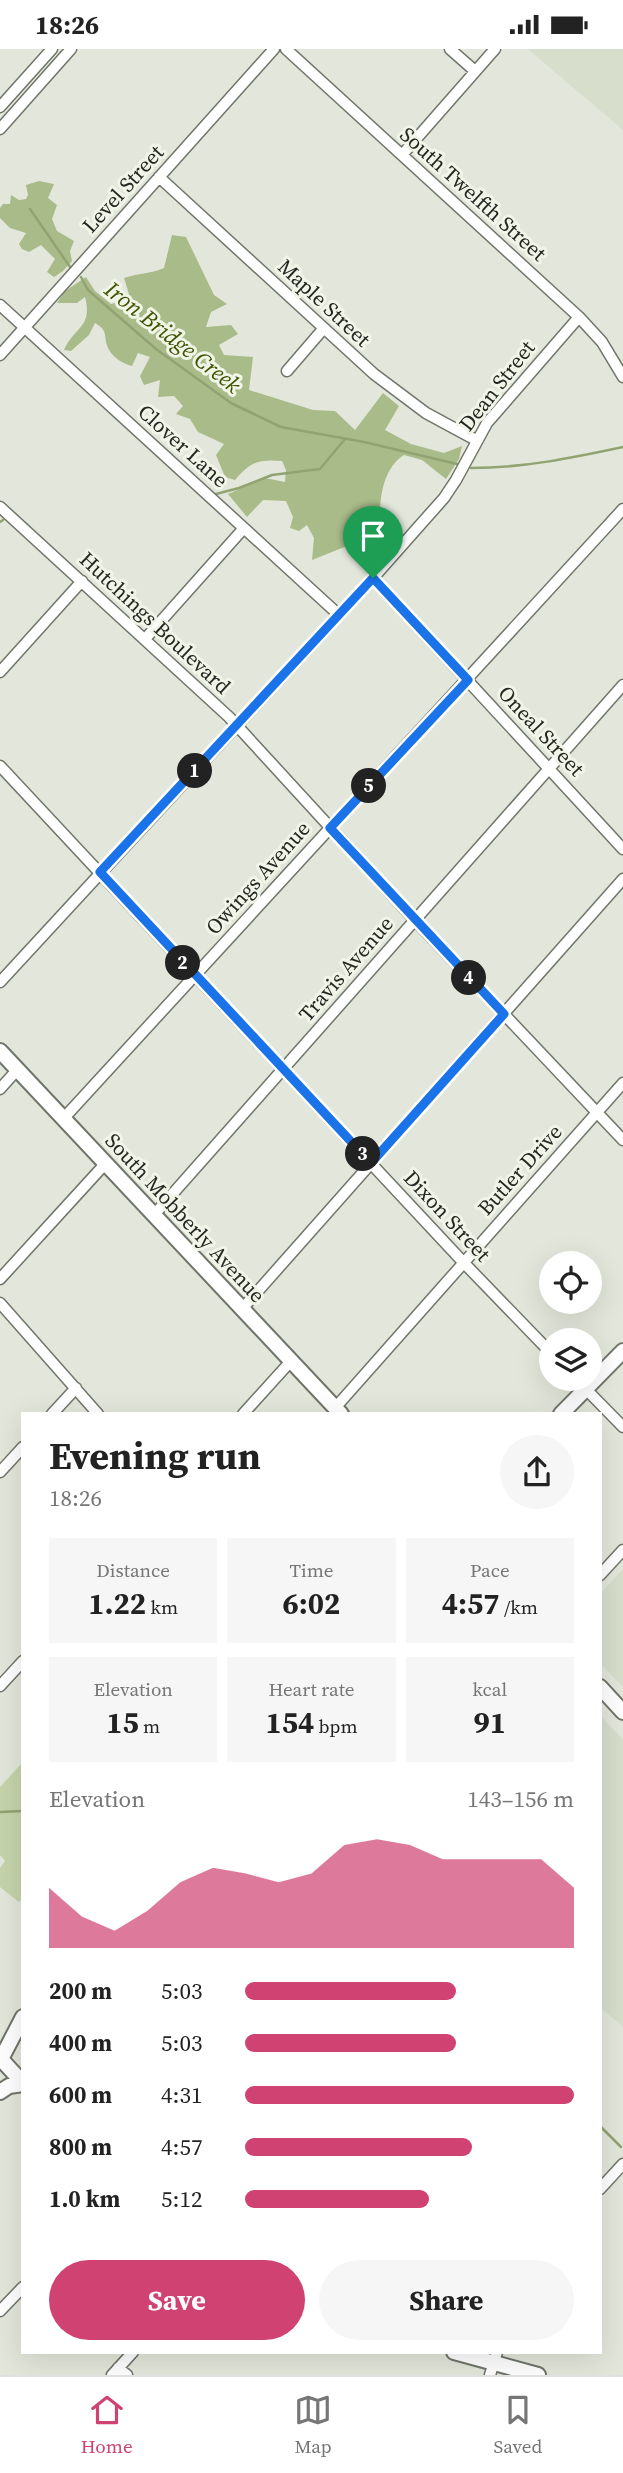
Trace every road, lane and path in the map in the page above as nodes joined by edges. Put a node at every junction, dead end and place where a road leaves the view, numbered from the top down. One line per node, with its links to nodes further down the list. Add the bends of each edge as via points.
1 (52, 49): 8 (street)
2 (71, 49): 9 (street)
3 (274, 49): 11 (street, Level Street)
4 (286, 49): 10 (street, South Twelfth Street)
5 (450, 49): 7 (street)
6 (495, 49): 7 (street)
7 (475, 71): 10 (street)
8 (0, 107)
9 (0, 129)
10 (402, 155): 13 (street, South Twelfth Street)
11 (159, 177): 14 (street, Level Street); 15 (street, Maple Street)
12 (0, 305): 14 (street, Clover Lane)
13 (579, 317): 18 (street, South Twelfth Street, via 602,342); 19 (street, Dean Street)
14 (25, 327): 16 (street, Level Street); 22 (street, Clover Lane)
15 (324, 328): 17 (street); 19 (street, Maple Street, via 374,375)
16 (0, 355)
17 (286, 370)
18 (623, 377)
19 (476, 440): 23 (street, Dean Street, via 452,488)
20 (0, 507): 24 (street, Hutchings Boulevard)
21 (623, 509): 28 (street, Owings Avenue)
22 (244, 528): 25 (street, Clover Lane); 26 (street)
23 (373, 578): 25 (street, Dean Street); 28 (street, Oneal Street)
24 (82, 581): 26 (street, Hutchings Boulevard); 27 (street)
25 (339, 615): 30 (street, Dean Street)
26 (145, 639): 30 (street, Hutchings Boulevard)
27 (0, 672)
28 (468, 680): 32 (street, Oneal Street); 33 (street, Owings Avenue)
29 (623, 685): 32 (street, Travis Avenue)
30 (237, 726): 33 (street, Hutchings Boulevard); 35 (street, Dean Street)
31 (0, 766): 35 (street, Dixon Street)
32 (549, 769): 34 (street, Oneal Street); 37 (street, Travis Avenue)
33 (330, 828): 37 (street, Hutchings Boulevard); 38 (street, Owings Avenue)
34 (623, 849)
35 (100, 872): 38 (street, Dixon Street); 39 (street, Dean Street)
36 (623, 879): 40 (street)
37 (415, 920): 40 (street, Hutchings Boulevard); 42 (street, Travis Avenue)
38 (195, 975): 42 (street, Dixon Street); 47 (street, Owings Avenue)
39 (0, 982)
40 (504, 1014): 46 (street, Hutchings Boulevard); 49 (street)
41 (0, 1051): 43 (main road, South Mobberly Avenue)
42 (283, 1069): 49 (street, Dixon Street); 51 (street, Travis Avenue)
43 (18, 1070): 45 (street); 47 (main road, South Mobberly Avenue)
44 (623, 1083): 46 (street, Butler Drive)
45 (0, 1089)
46 (597, 1112): 48 (street, Hutchings Boulevard); 52 (street, Butler Drive)
47 (63, 1119): 50 (main road, South Mobberly Avenue)
48 (623, 1140)
49 (371, 1163): 52 (street, Dixon Street); 55 (street)
50 (105, 1164): 51 (main road, South Mobberly Avenue); 53 (street)
51 (153, 1216): 55 (main road, South Mobberly Avenue)
52 (464, 1263): 56 (street, Dixon Street); 63 (street, Butler Drive)
53 (0, 1279)
54 (0, 1303): 60 (street)
55 (242, 1309): 58 (main road, South Mobberly Avenue)
56 (539, 1341)
57 (623, 1351): 59 (main road)
58 (291, 1361): 63 (main road, South Mobberly Avenue); 66 (street)
59 (602, 1368)
60 (76, 1388): 64 (street); 65 (street)
61 (576, 1391): 67 (main road)
62 (588, 1391): 68 (street)
63 (338, 1411)
64 (54, 1412)
65 (96, 1412)
66 (245, 1412)
67 (562, 1412)
68 (623, 1427)
69 (21, 1449): 70 (street)
70 (0, 1472)
71 (623, 1550): 72 (street)
72 (602, 1573)
73 (21, 1663): 74 (street)
74 (0, 1686)
75 (602, 1689): 76 (main road)
76 (623, 1711)
77 (21, 2021): 78 (main road)
78 (0, 2059): 79 (main road)
79 (21, 2081)
80 (21, 2083): 81 (main road)
81 (0, 2092)
82 (623, 2164): 83 (street)
83 (602, 2187)
84 (21, 2289): 85 (street)
85 (0, 2311)
86 (132, 2354): 89 (street)
87 (461, 2354): 88 (main road)
88 (494, 2363): 90 (main road)
89 (119, 2373)
90 (538, 2375)

